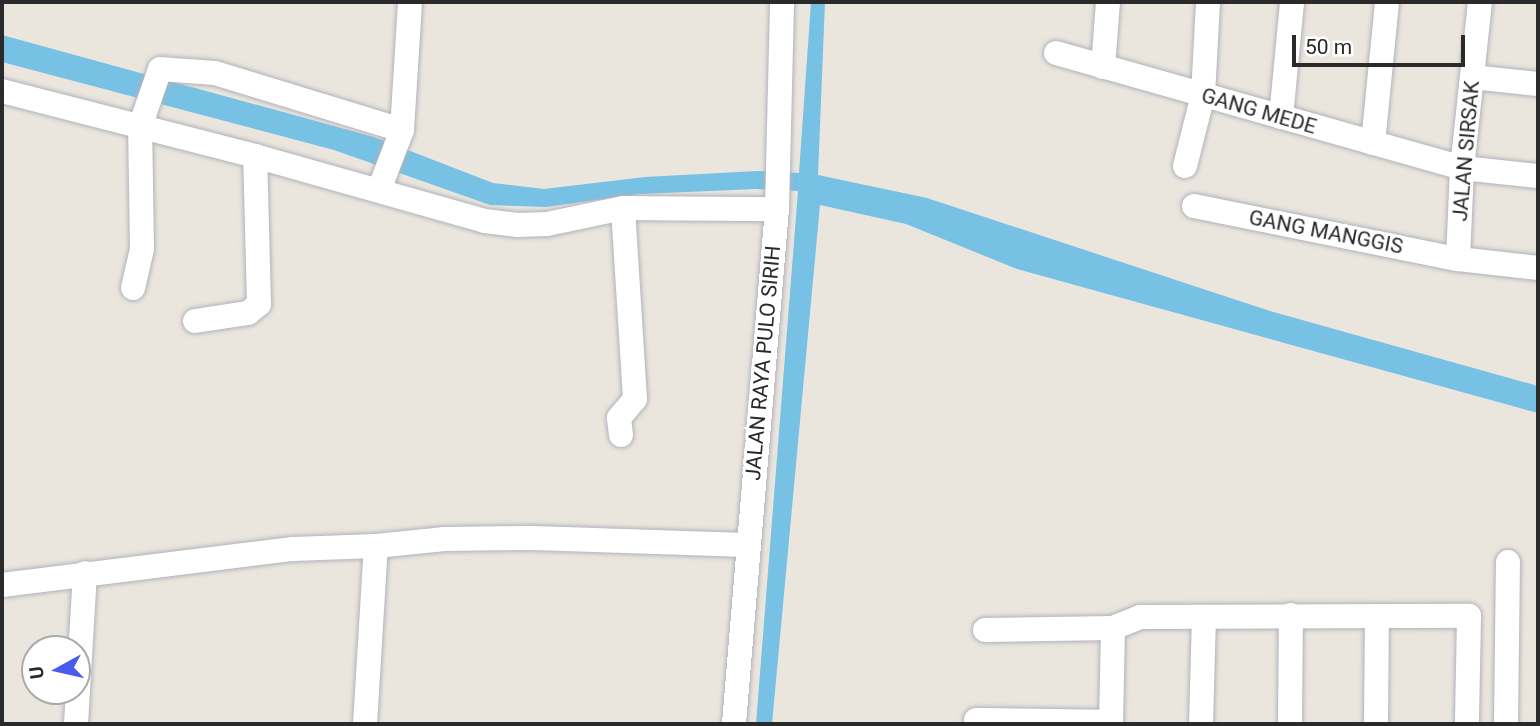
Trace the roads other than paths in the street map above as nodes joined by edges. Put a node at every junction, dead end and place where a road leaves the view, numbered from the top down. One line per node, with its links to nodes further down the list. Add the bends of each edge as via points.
1 (410, 2): 16 (street)
2 (782, 2): 23 (street, JALAN RAYA PULO SIRIH)
3 (1108, 2): 9 (street)
4 (1208, 2): 13 (street)
5 (1292, 2): 14 (street)
6 (1387, 2): 17 (street)
7 (1480, 2): 10 (street, JALAN SIRSAK)
8 (1056, 53): 9 (street, GANG MEDE)
9 (1103, 67): 13 (street, GANG MEDE)
10 (1472, 77): 11 (street); 20 (street, JALAN SIRSAK)
11 (1538, 84)
12 (2, 91): 15 (street)
13 (1203, 95): 14 (street, GANG MEDE); 19 (street)
14 (1281, 117): 17 (street, GANG MEDE)
15 (141, 120): 16 (street, via 156,74 166,67 215,73); 18 (street); 28 (street, via 142,249)
16 (400, 134): 22 (street)
17 (1373, 143): 20 (street, GANG MEDE)
18 (255, 156): 22 (street); 29 (street, via 259,304 248,313)
19 (1185, 166)
20 (1462, 168): 21 (street, GANG MEDE); 26 (street, JALAN SIRSAK)
21 (1538, 176)
22 (382, 184): 25 (street, via 485,221 518,225 547,224)
23 (777, 202): 25 (street); 31 (street, JALAN RAYA PULO SIRIH)
24 (1194, 206): 26 (street, GANG MANGGIS)
25 (623, 208): 30 (street, via 635,399 619,418)
26 (1458, 259): 27 (street, GANG MANGGIS)
27 (1538, 268)
28 (133, 288)
29 (195, 321)
30 (621, 435)
31 (747, 545): 32 (street, via 533,538); 45 (street, JALAN RAYA PULO SIRIH)
32 (376, 546): 34 (street, via 293,549); 44 (street)
33 (1508, 562): 50 (street)
34 (85, 573): 35 (street); 43 (street)
35 (2, 585)
36 (1292, 615): 37 (street); 38 (street); 47 (street)
37 (1377, 616): 48 (street); 49 (street, via 1469,616)
38 (1204, 617): 39 (street, via 1140,617); 46 (street)
39 (1113, 628): 40 (street); 42 (street)
40 (985, 630)
41 (975, 720): 42 (street)
42 (1111, 723)
43 (76, 724)
44 (365, 724)
45 (734, 724)
46 (1201, 724)
47 (1290, 724)
48 (1376, 724)
49 (1467, 724)
50 (1506, 724)

